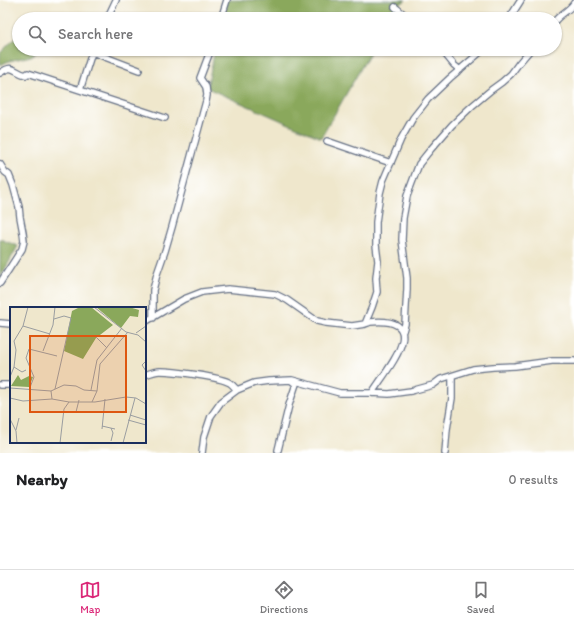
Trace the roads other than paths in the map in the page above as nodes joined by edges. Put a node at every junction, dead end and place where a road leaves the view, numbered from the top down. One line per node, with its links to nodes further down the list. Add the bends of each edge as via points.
1 (116, 0): 6 (street)
2 (227, 0): 7 (street)
3 (521, 0): 9 (street)
4 (574, 3): 10 (street)
5 (395, 7): 8 (street)
6 (110, 12)
7 (223, 12)
8 (401, 12)
9 (513, 12)
10 (562, 14)
11 (91, 56): 20 (street)
12 (107, 56): 17 (street)
13 (208, 56): 26 (street, via 200,78 206,87 206,102 153,290)
14 (447, 56): 18 (street)
15 (476, 56): 18 (street)
16 (525, 56): 31 (street, via 511,74 452,125 419,164 407,196 403,218 402,240 407,288)
17 (139, 70)
18 (460, 70): 23 (street, via 428,99 413,118)
19 (0, 73): 20 (street, via 12,69)
20 (80, 90): 21 (street)
21 (165, 118)
22 (327, 141): 23 (street)
23 (391, 162): 30 (street, via 380,193 376,222 377,292)
24 (0, 164): 25 (street, via 13,185 24,241 22,249)
25 (0, 283)
26 (154, 318): 27 (street); 30 (street, via 184,299 202,292 228,289 275,294 326,323 352,326)
27 (146, 322)
28 (0, 323): 29 (street)
29 (10, 324)
30 (365, 324): 31 (street, via 374,321 390,322)
31 (403, 332): 37 (street, via 391,365)
32 (574, 361): 34 (street, via 493,366)
33 (146, 375): 36 (street, via 159,371 200,376 230,383)
34 (452, 376): 37 (street, via 411,391); 40 (street)
35 (292, 380): 36 (street, via 254,383); 37 (street, via 340,393); 38 (street, via 296,384)
36 (237, 390): 39 (street, via 221,402 211,416)
37 (372, 393)
38 (278, 450)
39 (202, 453)
40 (445, 453)

